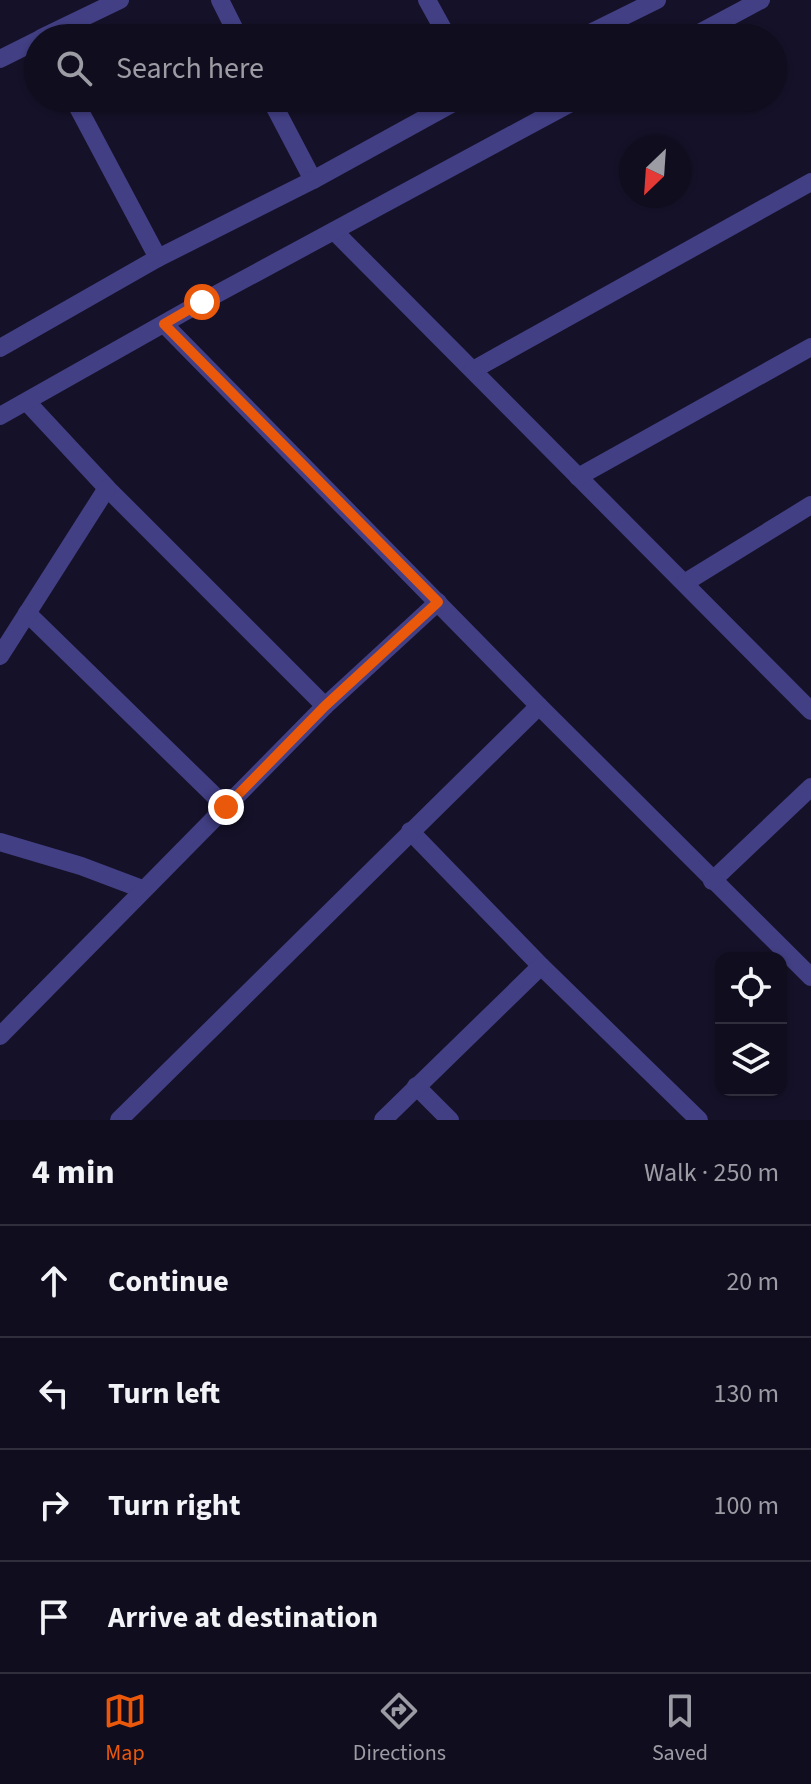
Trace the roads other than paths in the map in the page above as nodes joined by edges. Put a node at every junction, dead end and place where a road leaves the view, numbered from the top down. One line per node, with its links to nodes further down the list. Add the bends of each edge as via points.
1 (120, 0): 6 (street)
2 (220, 0): 7 (street)
3 (427, 0): 8 (street)
4 (761, 0): 10 (street)
5 (647, 2): 9 (street)
6 (71, 24)
7 (232, 24)
8 (440, 24)
9 (606, 24)
10 (716, 24)
11 (24, 47): 12 (street)
12 (0, 59)
13 (80, 112): 20 (street)
14 (277, 112): 17 (street)
15 (437, 112): 17 (street)
16 (554, 112): 19 (street)
17 (313, 180): 20 (street)
18 (811, 182): 24 (street)
19 (334, 231): 21 (street); 24 (street)
20 (158, 258): 23 (street)
21 (164, 324): 25 (street); 31 (street)
22 (811, 347): 27 (street)
23 (0, 348)
24 (473, 370): 27 (street)
25 (27, 402): 26 (street); 28 (street)
26 (0, 416)
27 (578, 477): 30 (street)
28 (107, 488): 32 (street); 34 (street)
29 (811, 505): 30 (street)
30 (686, 582): 36 (street)
31 (438, 602): 34 (street); 35 (street)
32 (27, 613): 33 (street); 38 (street)
33 (0, 656)
34 (325, 706): 38 (street)
35 (539, 706): 39 (street); 41 (street)
36 (811, 711)
37 (811, 787): 41 (street)
38 (226, 807): 42 (street)
39 (410, 831): 43 (street); 47 (street)
40 (0, 842): 42 (street)
41 (712, 881): 44 (street)
42 (142, 889): 45 (street)
43 (541, 966): 46 (street); 50 (street)
44 (811, 977)
45 (0, 1036)
46 (416, 1086): 48 (street); 49 (street)
47 (119, 1120)
48 (383, 1120)
49 (450, 1120)
50 (699, 1120)

